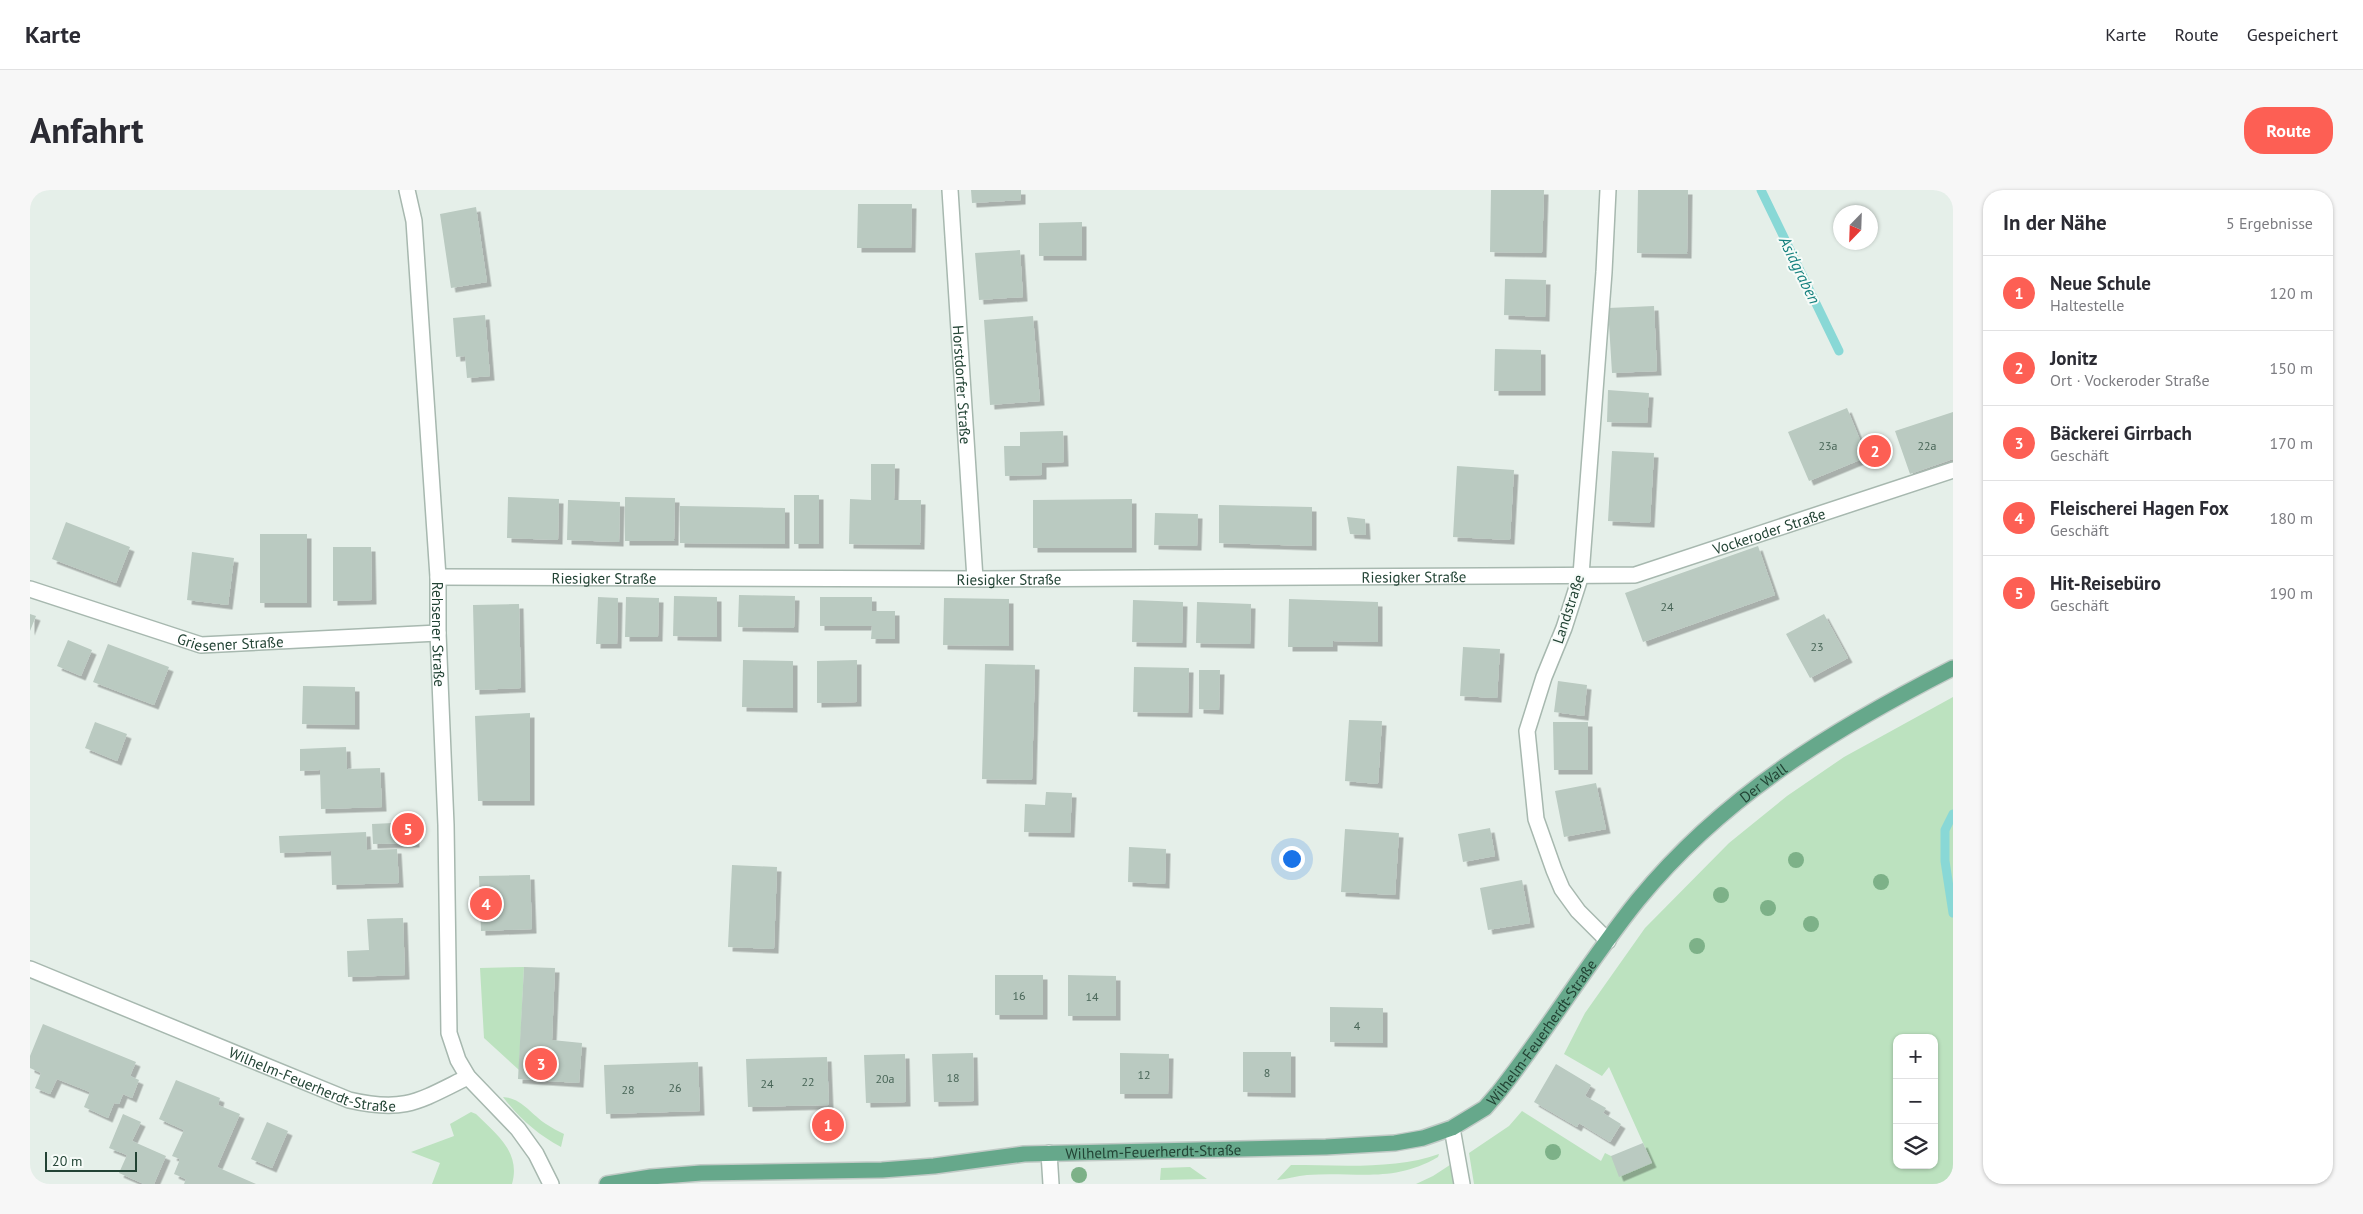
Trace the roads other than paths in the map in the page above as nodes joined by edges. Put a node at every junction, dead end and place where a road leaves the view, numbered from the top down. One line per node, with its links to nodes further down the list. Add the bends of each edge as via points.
1 (407, 190): 6 (street, Rehsener Straße, via 414,221)
2 (950, 190): 7 (street, Horstdorfer Straße)
3 (1608, 190): 5 (street, Landstraße)
4 (1953, 470): 5 (street, Vockeroder Straße, via 1635,575)
5 (1581, 575): 7 (street, Riesigker Straße); 11 (street, Landstraße, via 1527,731 1536,819 1554,870 1562,889 1578,911)
6 (438, 577): 7 (street, Riesigker Straße); 9 (street, Rehsener Straße)
7 (975, 579)
8 (30, 589): 9 (street, Griesener Straße, via 201,645)
9 (438, 633): 13 (street, Rehsener Straße, via 446,825 449,1033 458,1060)
10 (1953, 668): 11 (main road, Der Wall, via 1872,710 1769,776 1682,853 1639,900)
11 (1608, 941): 14 (main road, Wilhelm-Feuerherdt-Straße, via 1498,1094 1485,1108)
12 (30, 969): 13 (street, Wilhelm-Feuerherdt-Straße, via 348,1100 376,1106 397,1106 422,1100)
13 (468, 1076): 16 (street, via 518,1129 536,1154)
14 (1452, 1128): 15 (main road, Wilhelm-Feuerherdt-Straße, via 1423,1138 1364,1146); 19 (street)
15 (1049, 1153): 17 (main road, Wilhelm-Feuerherdt-Straße, via 882,1170 701,1173); 18 (street)
16 (551, 1184)
17 (607, 1184)
18 (1051, 1184)
19 (1462, 1184)

